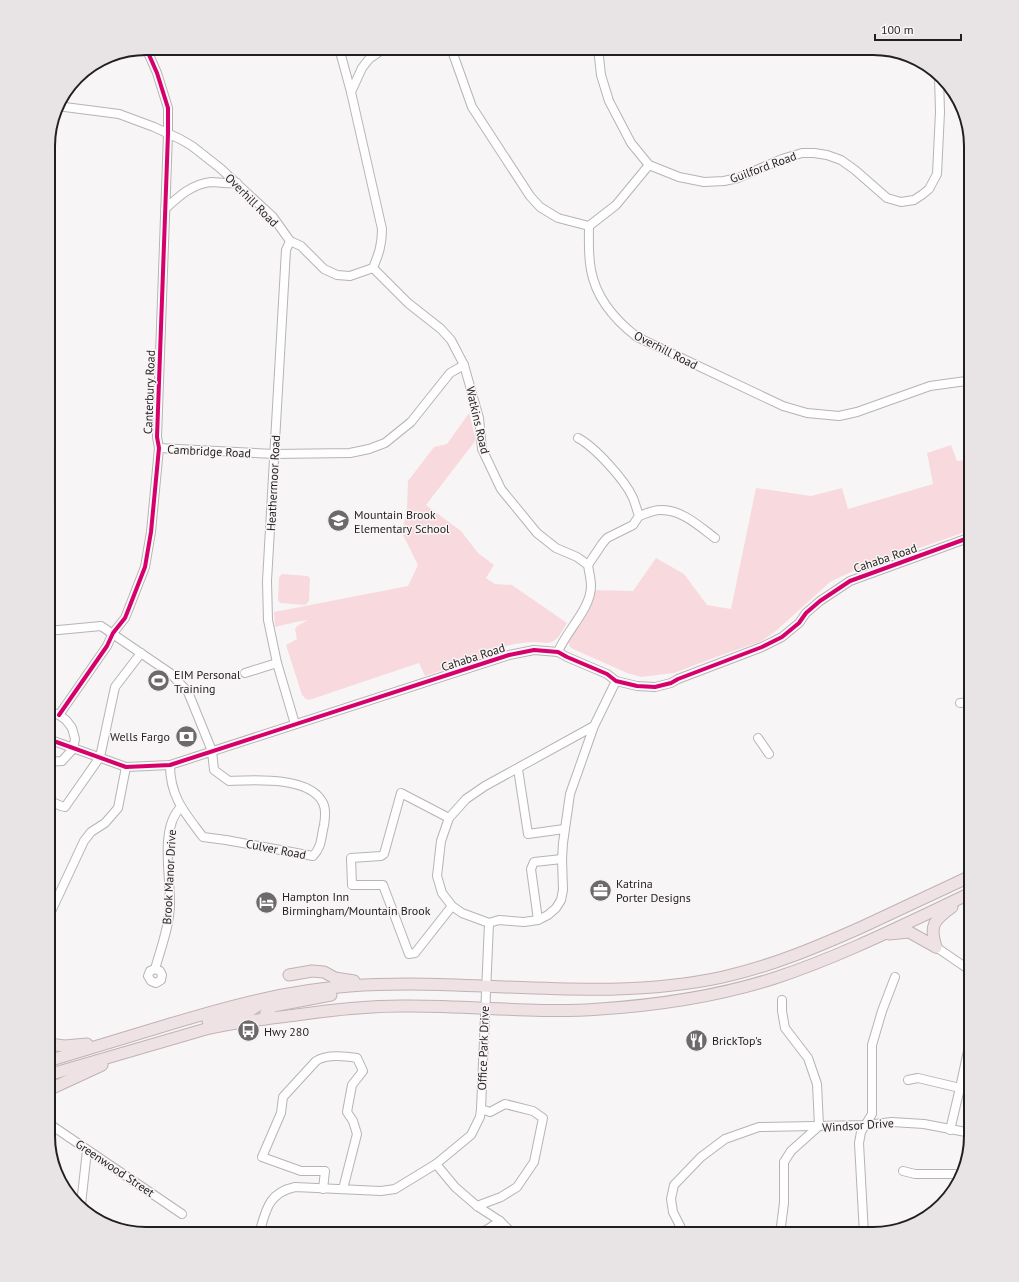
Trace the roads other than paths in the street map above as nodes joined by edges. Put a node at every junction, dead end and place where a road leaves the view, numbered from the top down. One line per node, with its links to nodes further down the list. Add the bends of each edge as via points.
1 (149, 55): 9 (street, Canterbury Road, via 168,108)
2 (341, 55): 7 (street)
3 (375, 55): 7 (street, via 362,68)
4 (453, 55): 13 (street, via 472,107 530,196 540,208 558,218)
5 (599, 55): 10 (street, via 608,102 631,143)
6 (939, 84): 10 (street, Guilford Road, via 937,174 929,188 914,200 901,202 887,198 841,160 814,153 802,153 782,159 738,178 724,181 704,182 679,177)
7 (351, 92): 15 (street, via 382,229 380,252)
8 (64, 107): 9 (street, Overhill Road, via 119,114)
9 (168, 134): 11 (street, Overhill Road, via 192,146); 12 (street, Canterbury Road)
10 (649, 165): 13 (street, via 616,205)
11 (236, 183): 12 (street, via 201,184 191,188); 14 (street, Overhill Road, via 273,217)
12 (166, 209): 19 (street, Canterbury Road, via 157,438)
13 (589, 226): 17 (street, Overhill Road, via 591,271 598,292 610,312 622,325 639,338 783,406 807,413 839,416 930,386)
14 (290, 241): 15 (street, Overhill Road, via 301,246 324,269 337,275 350,276); 20 (street, Heathermoor Road, via 286,250)
15 (372, 268): 16 (street, Watkins Road, via 408,303 440,329 450,340)
16 (464, 365): 20 (street, Cambridge Road, via 450,374 411,422 385,443 350,453); 24 (street, Watkins Road, via 479,418 482,449 501,489 537,533 556,548)
17 (964, 381)
18 (578, 438): 21 (street, via 588,443 619,476 633,497)
19 (159, 448): 20 (street, Cambridge Road); 26 (street, Canterbury Road, via 145,567 129,608)
20 (274, 454): 29 (street, Heathermoor Road, via 267,581 268,620)
21 (639, 516): 22 (street, via 659,510 671,511 691,520); 24 (street, via 633,525 607,538)
22 (715, 538)
23 (964, 540): 31 (street, Cahaba Road, via 850,581 820,601 782,637 762,647 655,687)
24 (588, 565): 27 (street, via 591,587 586,605)
25 (55, 630): 26 (street, Culver Road, via 101,626)
26 (113, 633): 28 (street, Culver Road); 35 (street, Canterbury Road, via 107,646)
27 (560, 648): 31 (street, Cahaba Road, via 567,657 607,674); 36 (street, Cahaba Road, via 510,655)
28 (141, 653): 41 (street, Culver Road, via 170,673 188,692); 43 (street, via 115,687)
29 (277, 663): 30 (street); 36 (street, Heathermoor Road)
30 (245, 673)
31 (616, 681): 37 (street)
32 (960, 703): 33 (street)
33 (964, 703)
34 (55, 714): 35 (street)
35 (59, 715): 40 (street, via 72,728)
36 (294, 724): 41 (street, Cahaba Road)
37 (594, 726): 47 (street); 51 (street, via 570,794)
38 (758, 738): 42 (street)
39 (55, 742): 40 (street, Cahaba Road)
40 (74, 749): 43 (street, Cahaba Road); 44 (street, via 62,761)
41 (212, 751): 45 (street, Cahaba Road); 49 (street, Culver Road, via 214,770 229,781 286,781 312,791 324,804 325,818 319,850 313,856 203,837)
42 (769, 754)
43 (100, 757): 46 (street, Cahaba Road); 48 (street, via 64,807)
44 (55, 762)
45 (170, 765): 46 (street, Cahaba Road); 49 (street, via 174,793)
46 (126, 767): 56 (street, via 118,808 84,841)
47 (518, 769): 50 (street, via 466,799); 51 (street, via 528,834)
48 (55, 803)
49 (181, 807): 63 (street, Brook Manor Drive, via 175,813 169,833 170,906)
50 (449, 818): 57 (street, via 441,841 437,876 442,893); 57 (street, via 401,793 384,854 352,858 352,885 383,885 409,954 416,952)
51 (564, 830): 52 (street)
52 (562, 860): 58 (street, via 561,900 548,916); 58 (street, via 534,862 532,869)
53 (964, 879): 67 (highway, via 801,953 723,977 652,987 605,990)
54 (964, 896): 60 (highway)
55 (964, 898): 61 (highway, via 938,917 934,923)
56 (55, 903)
57 (452, 906): 59 (street, via 462,913)
58 (538, 920): 59 (street, via 499,920)
59 (489, 923): 67 (street, Office Park Drive)
60 (878, 936): 61 (highway, via 909,932); 70 (highway, via 794,971 718,993 655,1004 601,1009)
61 (936, 948): 62 (street)
62 (964, 966)
63 (155, 969)
64 (289, 975): 66 (highway, via 312,971 324,972 335,978)
65 (895, 977): 83 (street, via 872,1046 872,1114)
66 (368, 985): 67 (highway); 68 (highway); 71 (highway, via 338,994 273,1006 266,1012)
67 (486, 986): 70 (street, Office Park Drive)
68 (268, 998): 72 (highway, via 220,1009); 74 (highway, via 251,1010 203,1023)
69 (782, 1000): 82 (street, via 785,1028 808,1058 817,1084)
70 (485, 1008): 71 (highway, via 380,1006); 81 (street, Office Park Drive)
71 (265, 1019): 74 (highway, via 227,1024)
72 (110, 1042): 73 (highway); 75 (highway)
73 (55, 1045)
74 (140, 1048): 77 (highway); 79 (highway)
75 (55, 1059)
76 (964, 1069): 80 (street)
77 (55, 1073)
78 (908, 1080): 80 (street, via 918,1078)
79 (55, 1086)
80 (960, 1088): 85 (street)
81 (481, 1109): 88 (street, Office Park Drive, via 471,1135); 94 (street, via 490,1112 505,1104 533,1111 543,1118 534,1162 517,1187 501,1197)
82 (819, 1126): 83 (street, Windsor Drive); 100 (street, via 759,1127 725,1139 701,1157 674,1185 670,1199); 101 (street, Windsor Drive, via 791,1151 784,1162)
83 (866, 1126): 85 (street, Windsor Drive, via 892,1122 924,1124); 102 (street, via 859,1143)
84 (55, 1128): 87 (street, Greenwood Street)
85 (950, 1130): 86 (street, Windsor Drive)
86 (964, 1132)
87 (87, 1150): 93 (street); 95 (street, Greenwood Street)
88 (436, 1164): 92 (street, Office Park Drive, via 395,1189); 94 (street, via 455,1187)
89 (903, 1171): 90 (street, via 915,1174)
90 (956, 1174)
91 (323, 1189): 92 (street, Office Park Drive); 92 (street, via 325,1171 302,1171 262,1157 281,1113 283,1097 316,1061 321,1058 348,1057 357,1058 363,1071 352,1085 346,1112 358,1134); 97 (street, Office Park Drive, via 295,1187 285,1190 272,1199 266,1208)
92 (343, 1189)
93 (82, 1200)
94 (477, 1206): 96 (street)
95 (182, 1214)
96 (500, 1221): 98 (street); 99 (street)
97 (261, 1227)
98 (491, 1227)
99 (506, 1227)
100 (680, 1227)
101 (781, 1227)
102 (864, 1227)

